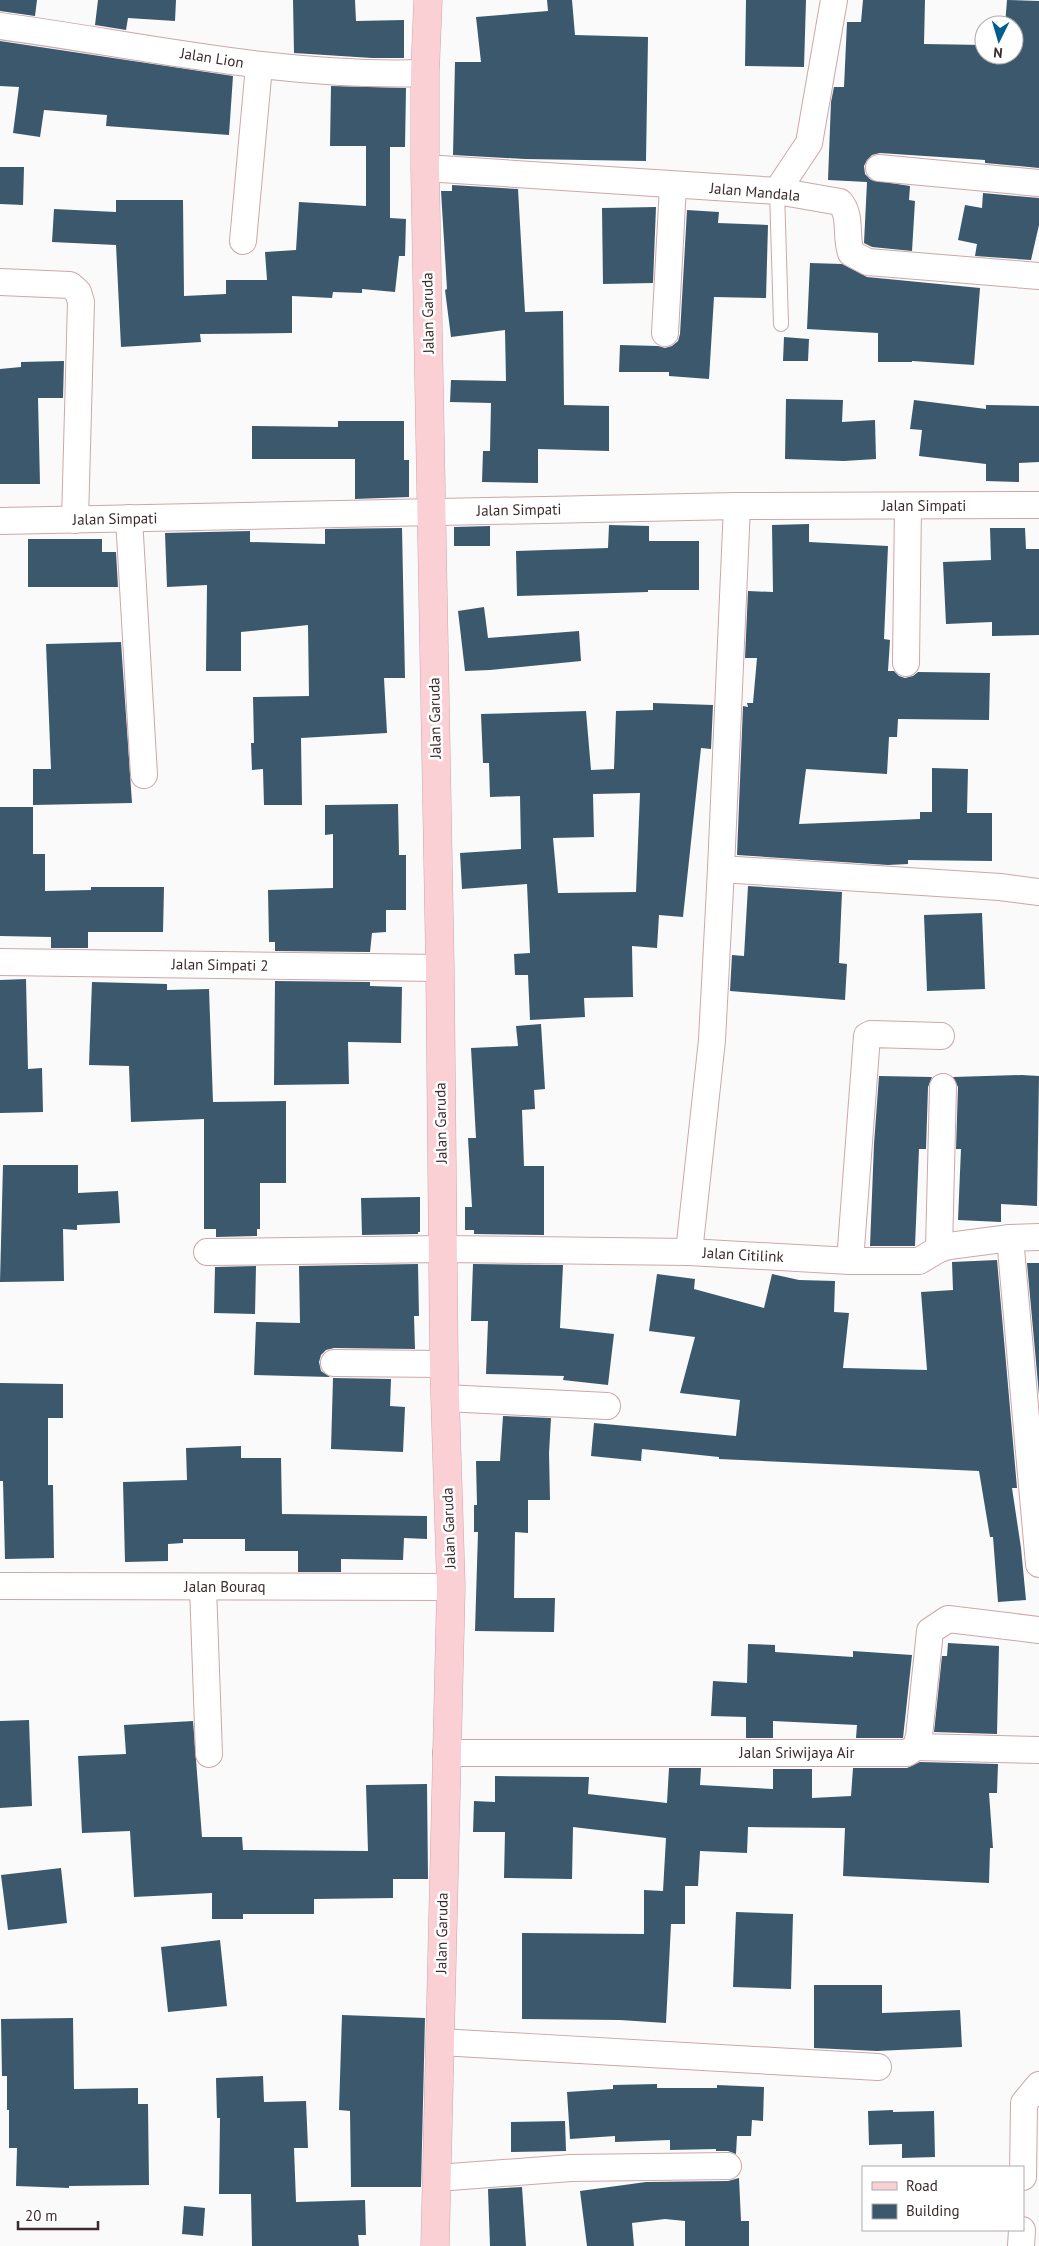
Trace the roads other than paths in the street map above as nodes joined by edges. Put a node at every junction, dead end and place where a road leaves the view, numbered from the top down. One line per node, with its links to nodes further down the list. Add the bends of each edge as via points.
1 (428, 0): 5 (street, Jalan Garuda)
2 (834, 0): 10 (street, via 809,143)
3 (0, 26): 4 (street, Jalan Lion)
4 (259, 66): 5 (street, Jalan Lion, via 382,74); 11 (street)
5 (425, 73): 6 (street, Jalan Garuda)
6 (425, 168): 9 (street, Jalan Mandala); 19 (street, Jalan Garuda)
7 (879, 168): 8 (street)
8 (1039, 183)
9 (673, 186): 10 (street, Jalan Mandala); 15 (street)
10 (777, 191): 12 (street, Jalan Mandala, via 840,202 847,216 847,242 851,253 868,262); 14 (lane)
11 (243, 242)
12 (1039, 276)
13 (0, 282): 21 (street, via 70,285 78,292)
14 (781, 324)
15 (665, 333)
16 (1039, 505): 18 (street, Jalan Simpati)
17 (737, 506): 18 (street, Jalan Simpati); 19 (street, Jalan Simpati); 25 (street)
18 (908, 506): 23 (street)
19 (432, 511): 20 (street, Jalan Simpati); 28 (street, Jalan Garuda)
20 (129, 518): 21 (street, Jalan Simpati); 24 (street)
21 (75, 520): 22 (street, Jalan Simpati)
22 (0, 521)
23 (906, 662)
24 (144, 775)
25 (721, 869): 26 (street); 36 (street, via 712,1040)
26 (1039, 892)
27 (0, 962): 28 (street, Jalan Simpati 2)
28 (440, 968): 33 (street, Jalan Garuda)
29 (941, 1036): 37 (street, via 871,1034 866,1040)
30 (943, 1087): 34 (street)
31 (1039, 1237): 32 (street, Jalan Citilink)
32 (1010, 1238): 34 (street, Jalan Citilink); 42 (street)
33 (443, 1249): 35 (street, Jalan Citilink); 36 (street, Jalan Citilink); 39 (street, Jalan Garuda)
34 (939, 1249): 37 (street, Jalan Citilink, via 919,1262)
35 (207, 1252)
36 (689, 1252): 37 (street, Jalan Citilink)
37 (850, 1261)
38 (334, 1363): 39 (street)
39 (444, 1364): 40 (street, Jalan Garuda)
40 (445, 1398): 41 (street); 46 (street, Jalan Garuda)
41 (607, 1406)
42 (1034, 1445): 43 (street)
43 (1039, 1564)
44 (0, 1586): 45 (street, Jalan Bouraq)
45 (203, 1587): 46 (street, Jalan Bouraq); 51 (street)
46 (451, 1587): 50 (street, Jalan Garuda)
47 (1039, 1630): 48 (street, via 948,1619 930,1631)
48 (916, 1747): 49 (street, Jalan Sriwijaya Air); 50 (street, Jalan Sriwijaya Air, via 907,1753)
49 (1039, 1750)
50 (446, 1753): 52 (street, Jalan Garuda)
51 (209, 1754)
52 (440, 2042): 53 (street); 57 (street, Jalan Garuda)
53 (878, 2067)
54 (1039, 2085): 56 (street, via 1024,2103)
55 (728, 2166): 57 (street, via 571,2168)
56 (1023, 2166)
57 (437, 2178): 59 (street, Jalan Garuda)
58 (1022, 2231): 60 (street)
59 (435, 2246)
60 (1022, 2246)

